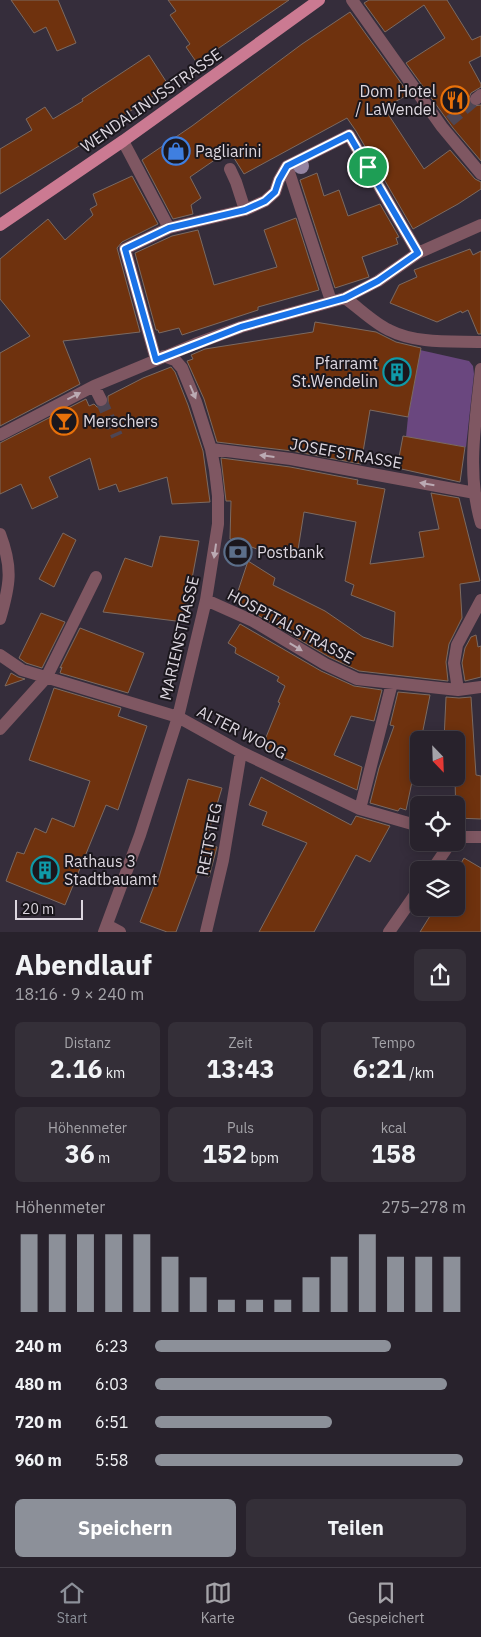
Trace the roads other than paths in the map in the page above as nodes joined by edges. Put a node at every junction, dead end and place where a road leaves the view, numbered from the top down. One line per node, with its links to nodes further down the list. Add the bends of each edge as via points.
1 (319, 0): 3 (main road, WENDALINUSSTRASSE)
2 (352, 0): 6 (street)
3 (123, 141): 9 (main road, WENDALINUSSTRASSE); 10 (street)
4 (287, 166): 7 (street, via 275,192 265,201); 11 (street, via 349,135); 13 (street)
5 (230, 169): 7 (street)
6 (477, 169)
7 (245, 210): 10 (street)
8 (481, 224): 11 (street)
9 (0, 225)
10 (169, 228): 15 (street, via 125,249)
11 (418, 253): 12 (street, via 378,281)
12 (345, 298): 13 (street); 14 (street, via 388,330 406,337)
13 (331, 301): 15 (street, via 241,327)
14 (481, 342)
15 (160, 358): 17 (street); 20 (street, MARIENSTRASSE, one-way to 20, via 175,360 182,368)
16 (481, 368): 21 (street, via 472,462)
17 (94, 386): 18 (street); 19 (street, one-way to 17)
18 (101, 400)
19 (0, 435)
20 (212, 449): 21 (street, JOSEFSTRASSE, one-way to 20, via 291,459); 26 (street, MARIENSTRASSE, one-way to 26, via 218,524)
21 (475, 493): 22 (street)
22 (479, 508): 23 (street)
23 (481, 522)
24 (0, 534): 28 (street, via 10,567)
25 (96, 577): 30 (street)
26 (206, 600): 31 (street, HOSPITALSTRASSE, one-way to 31, via 253,621 357,679); 34 (street, MARIENSTRASSE)
27 (481, 600): 33 (street, via 457,646 454,663)
28 (0, 619)
29 (0, 655): 30 (street, ALTER WOOG, via 22,670)
30 (46, 678): 34 (street, ALTER WOOG); 35 (street)
31 (392, 683): 33 (street, HOSPITALSTRASSE); 37 (street)
32 (481, 687): 33 (street, HOSPITALSTRASSE)
33 (458, 690)
34 (178, 717): 36 (street, ALTER WOOG); 42 (street, MARIENSTRASSE, via 140,835)
35 (0, 730)
36 (242, 752): 37 (street, ALTER WOOG); 44 (street, REITSTEG, via 223,860)
37 (360, 809): 38 (street, ALTER WOOG)
38 (410, 823)
39 (465, 837): 40 (street)
40 (481, 837)
41 (410, 902): 45 (street)
42 (105, 928): 43 (street)
43 (120, 932)
44 (206, 932)
45 (389, 932)

